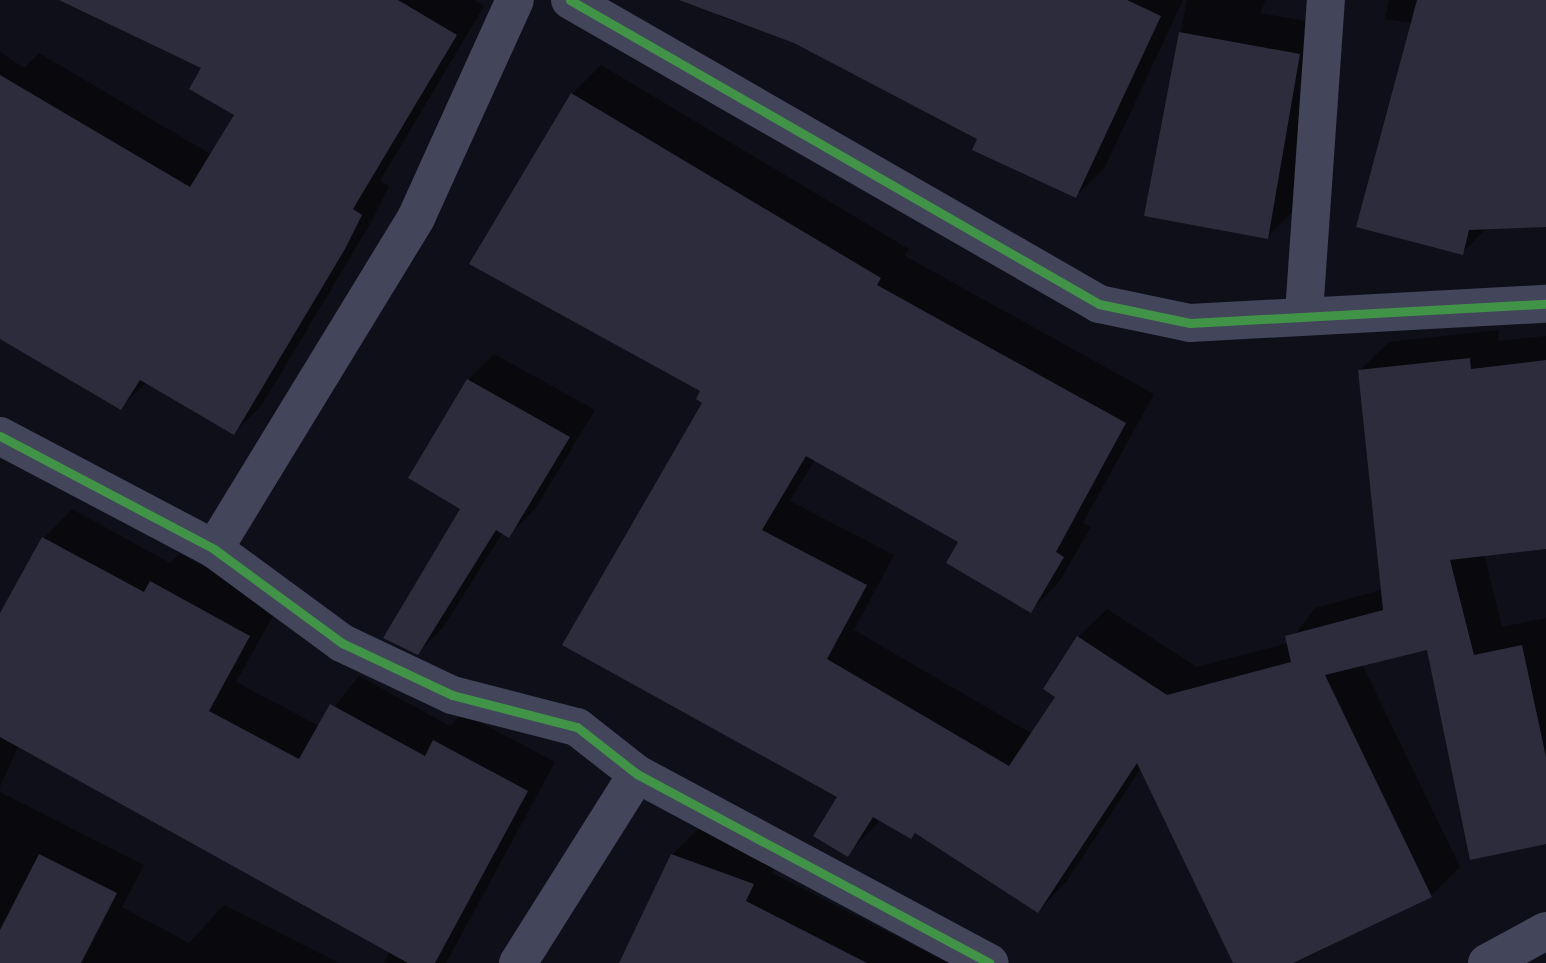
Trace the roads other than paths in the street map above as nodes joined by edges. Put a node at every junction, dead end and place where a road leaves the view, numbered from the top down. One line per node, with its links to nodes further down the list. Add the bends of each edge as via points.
1 (515, 0): 7 (street, via 416,218)
2 (570, 0): 5 (street, via 1099,304 1190,323)
3 (1326, 0): 5 (street)
4 (1546, 304): 5 (street)
5 (1304, 313)
6 (0, 436): 7 (street)
7 (214, 549): 8 (street, via 341,643 452,695 578,727)
8 (638, 774): 10 (street); 11 (street)
9 (1546, 931): 12 (street)
10 (518, 963)
11 (989, 963)
12 (1487, 963)

